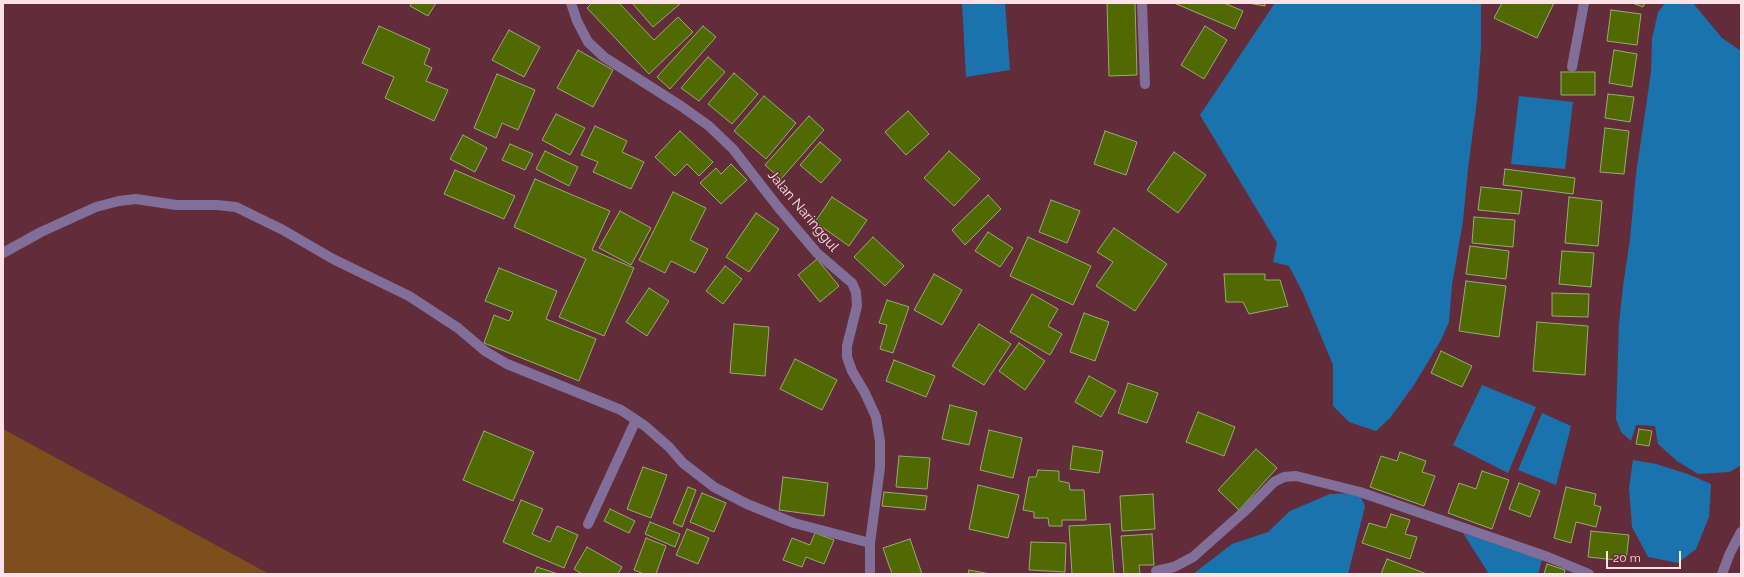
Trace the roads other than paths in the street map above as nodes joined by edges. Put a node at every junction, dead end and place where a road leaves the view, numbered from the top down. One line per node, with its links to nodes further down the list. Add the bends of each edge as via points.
1 (571, 3): 10 (street, Jalan Naringgul, via 588,42 604,57 709,126 733,149 817,253 852,283 857,306 847,346 847,357 876,417 880,442 880,467)
2 (1142, 3): 5 (street)
3 (1584, 3): 4 (street)
4 (1572, 67)
5 (1144, 84)
6 (3, 253): 7 (street, via 96,207 119,201 136,199 176,205 236,207 283,230 332,259 409,296 507,364 621,410)
7 (636, 420): 8 (street); 10 (street, via 714,487 794,523)
8 (588, 524)
9 (1741, 532): 14 (street)
10 (870, 543): 12 (street, Jalan Naringgul)
11 (1156, 571): 13 (street, via 1174,567 1193,557 1247,510 1274,482 1284,477 1296,476 1360,492 1548,557)
12 (870, 574)
13 (1589, 574)
14 (1722, 574)

